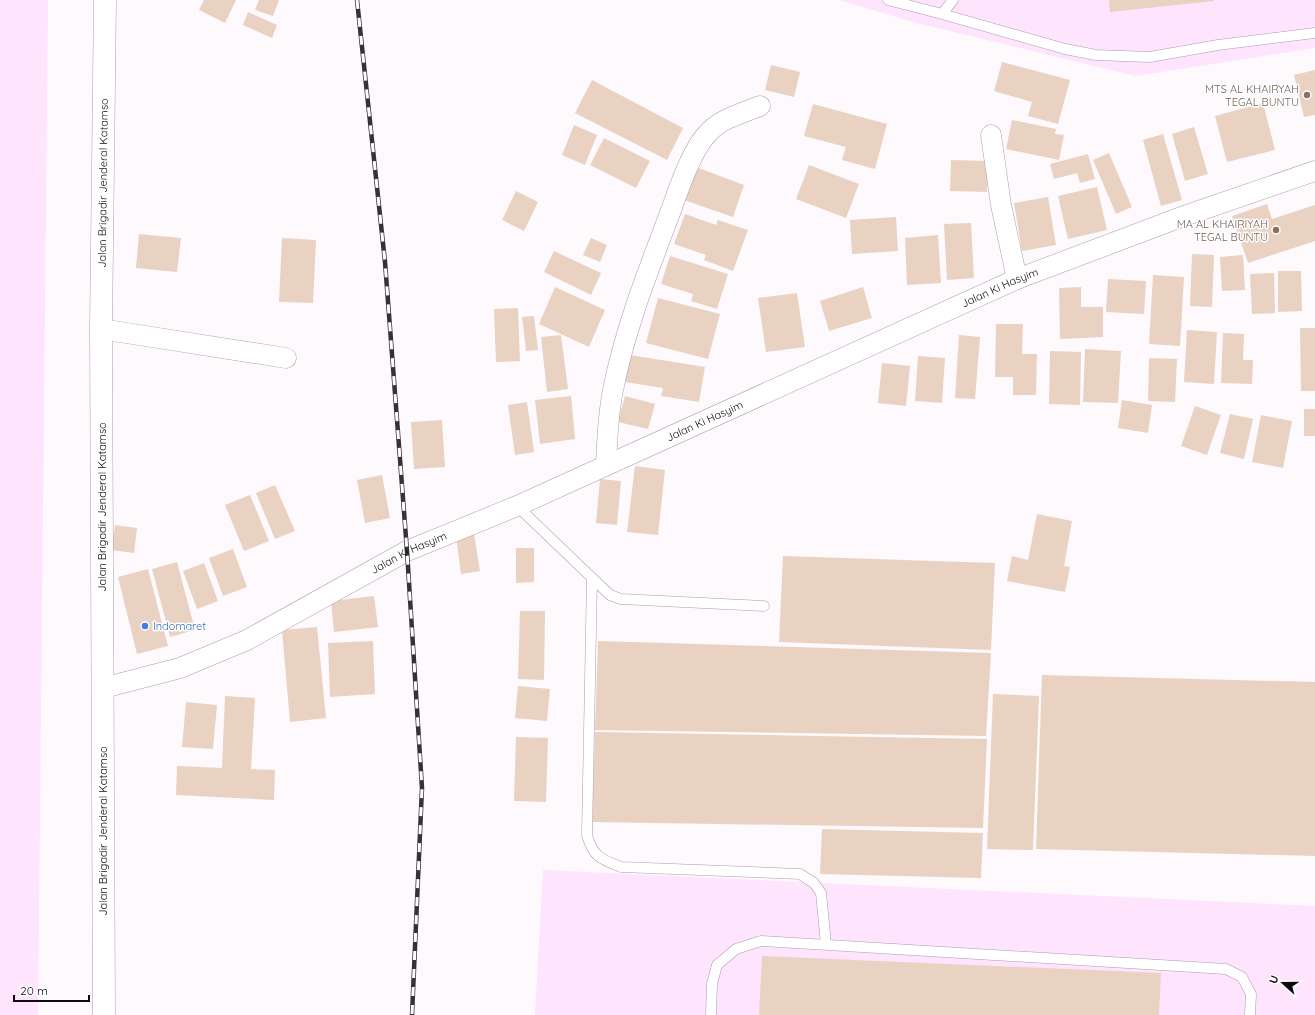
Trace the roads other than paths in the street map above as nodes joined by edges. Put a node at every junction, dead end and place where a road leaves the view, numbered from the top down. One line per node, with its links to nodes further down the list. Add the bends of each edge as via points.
1 (105, 0): 10 (highway, Jalan Brigadir Jenderal Katamso)
2 (888, 0): 4 (lane)
3 (954, 0): 4 (lane)
4 (942, 14): 5 (lane, via 1065,49 1096,55 1150,57 1218,45)
5 (1315, 33)
6 (760, 106): 12 (street, via 727,119 709,132 696,148 636,304 620,360 608,426)
7 (991, 135): 9 (street, via 1001,205)
8 (1315, 171): 9 (street, Jalan Ki Hasyim, via 1207,208)
9 (1017, 279): 12 (street, Jalan Ki Hasyim)
10 (101, 329): 11 (street); 16 (highway, Jalan Brigadir Jenderal Katamso)
11 (286, 358)
12 (606, 465): 13 (street, Jalan Ki Hasyim)
13 (517, 506): 14 (lane); 16 (street, Jalan Ki Hasyim, via 407,551 247,640 180,668)
14 (592, 578): 15 (lane, via 610,594 621,599); 17 (lane, via 587,828 591,847 602,860 621,867 800,874 814,883 821,893)
15 (764, 606)
16 (103, 688): 18 (highway, Jalan Brigadir Jenderal Katamso)
17 (826, 944): 19 (lane, via 761,941 736,949 717,966 712,984); 20 (lane, via 1226,969 1242,976 1251,994)
18 (104, 1015)
19 (711, 1015)
20 (1250, 1015)

